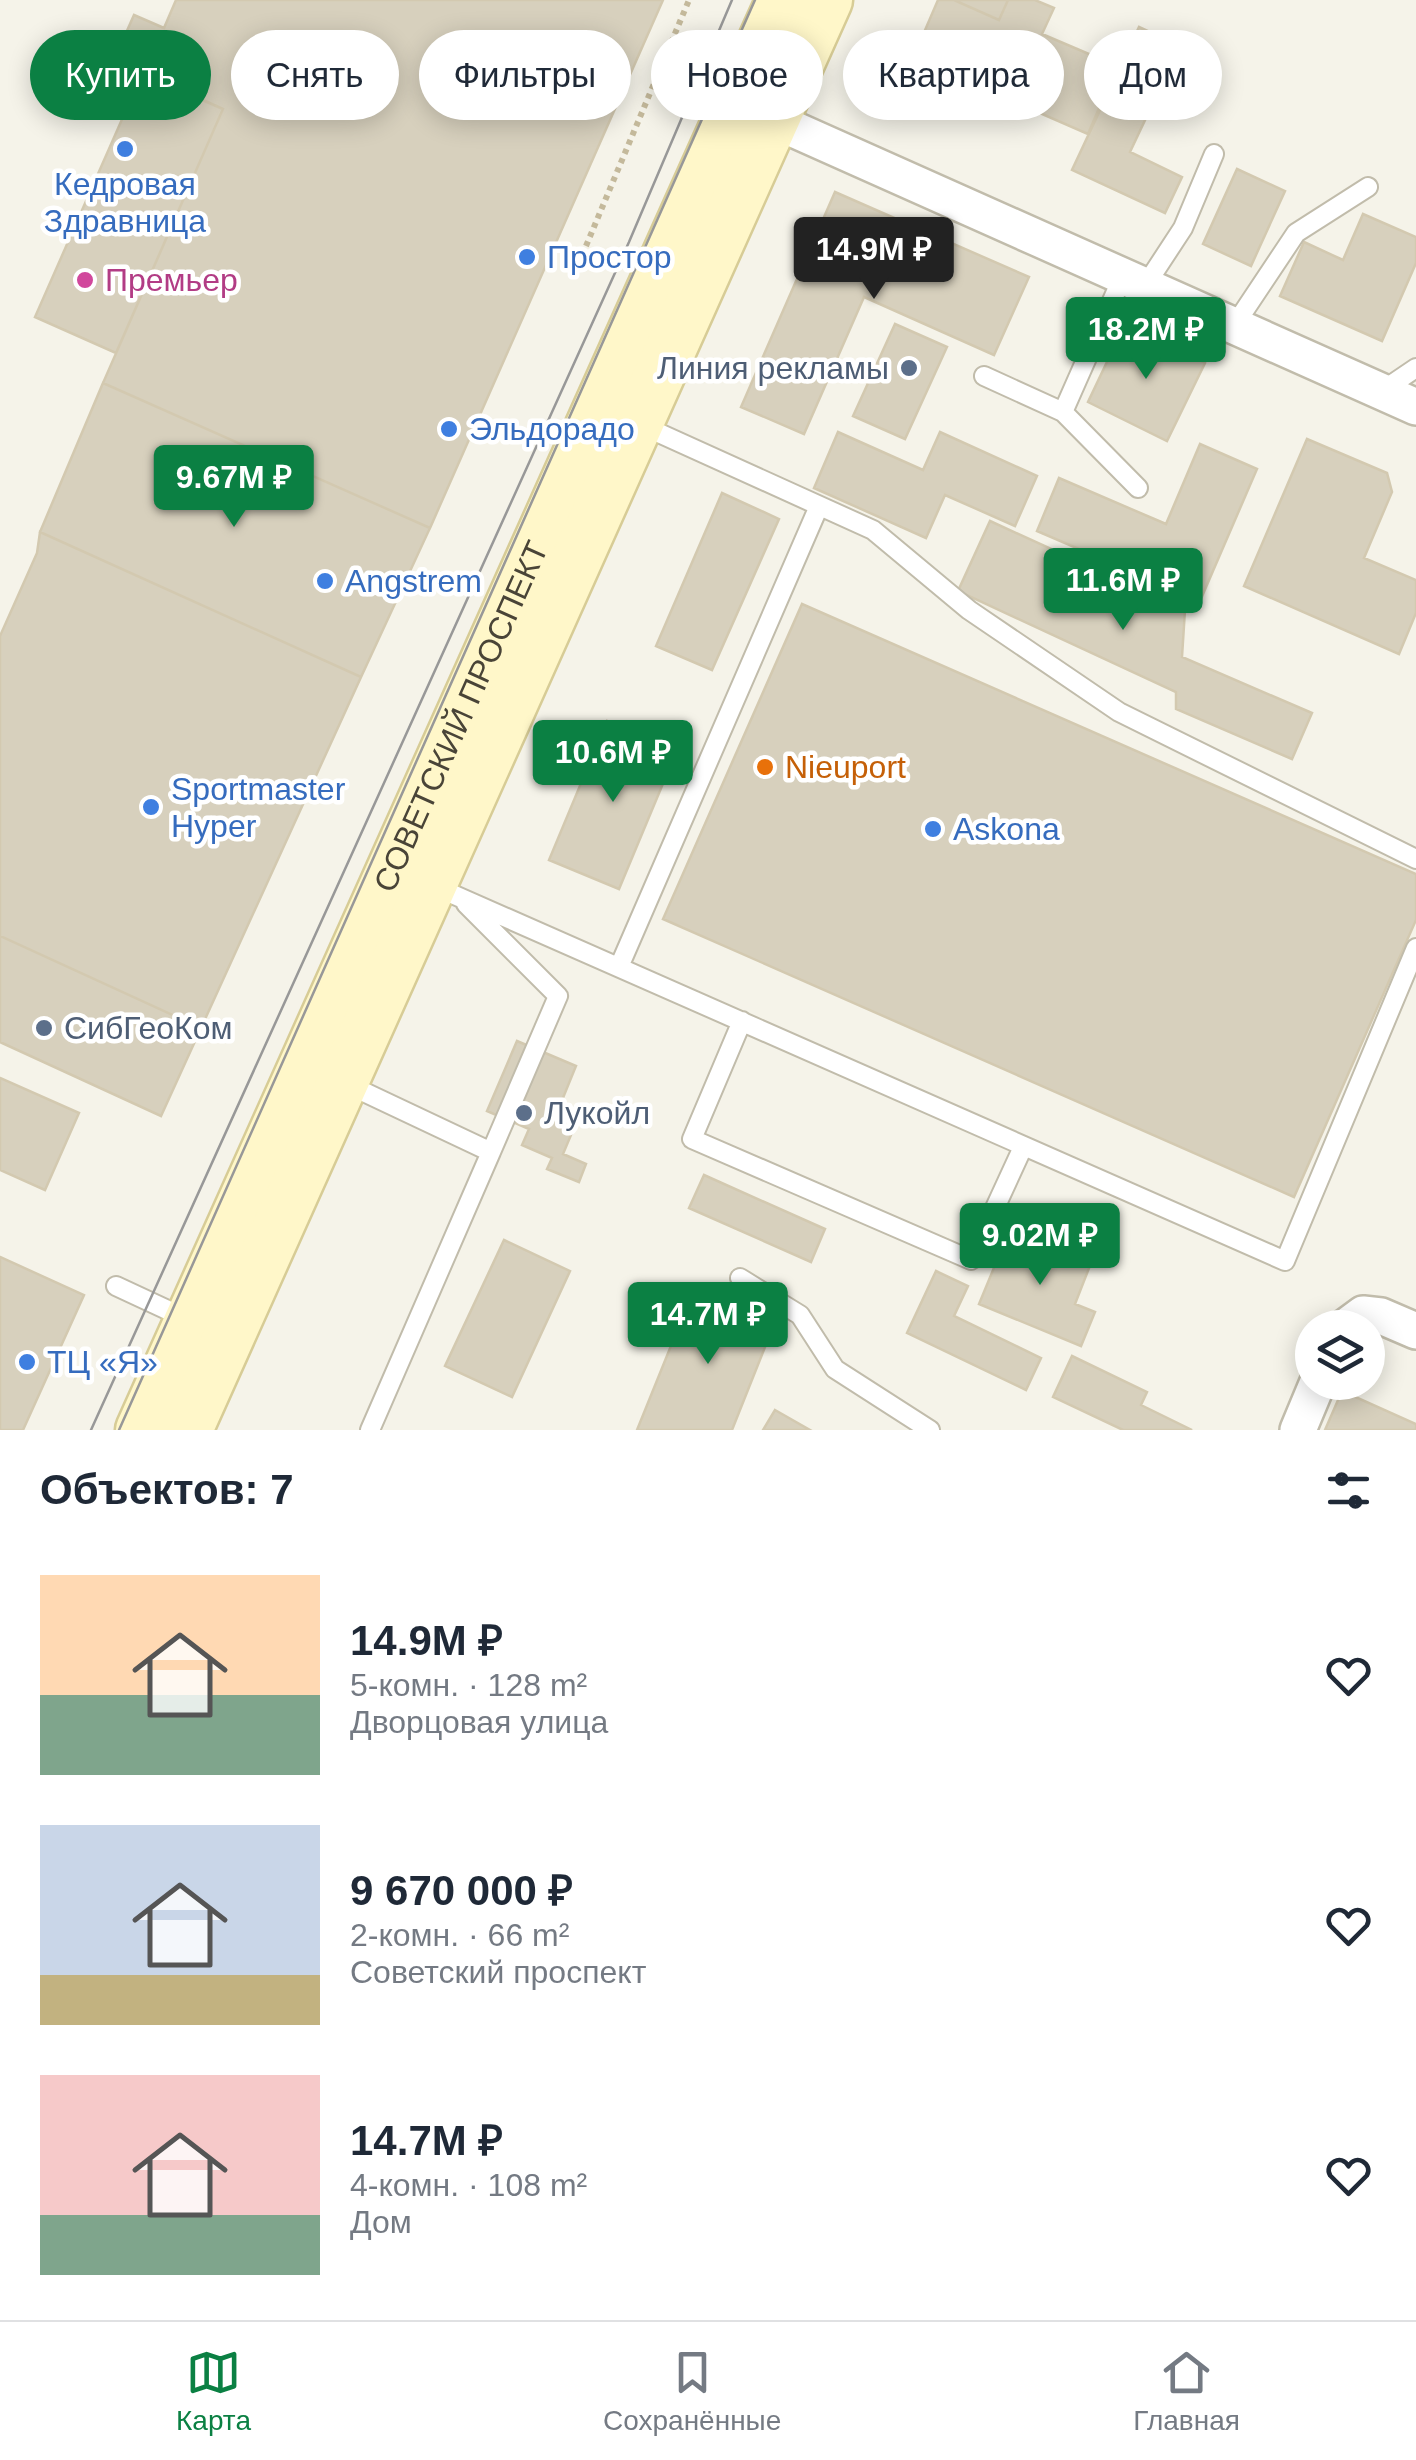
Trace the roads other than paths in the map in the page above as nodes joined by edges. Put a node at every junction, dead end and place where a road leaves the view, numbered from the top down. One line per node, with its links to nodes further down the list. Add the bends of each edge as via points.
1 (782, 0): 3 (main road, СОВЕТСКИЙ ПРОСПЕКТ)
2 (827, 0): 4 (main road, СОВЕТСКИЙ ПРОСПЕКТ)
3 (775, 30)
4 (808, 30)
5 (751, 120): 31 (main road, СОВЕТСКИЙ ПРОСПЕКТ)
6 (752, 120): 17 (main road, СОВЕТСКИЙ ПРОСПЕКТ)
7 (773, 120): 10 (street)
8 (1214, 154): 10 (lane, via 1183,228)
9 (1368, 187): 11 (lane, via 1296,233)
10 (1134, 281): 11 (street); 16 (lane)
11 (1234, 326): 14 (street)
12 (1416, 368): 14 (lane)
13 (984, 376): 16 (lane)
14 (1382, 392): 15 (street)
15 (1416, 407)
16 (1063, 412): 18 (lane)
17 (636, 422): 19 (lane); 21 (main road, СОВЕТСКИЙ ПРОСПЕКТ)
18 (1138, 488)
19 (819, 506): 20 (lane, via 873,530 969,610 1119,712); 23 (lane)
20 (1416, 860)
21 (444, 890): 23 (lane); 25 (main road, СОВЕТСКИЙ ПРОСПЕКТ); 27 (lane, via 558,996)
22 (1416, 948): 26 (lane, via 1286,1262)
23 (619, 967): 24 (lane)
24 (742, 1022): 26 (lane); 26 (lane, via 692,1139 971,1260)
25 (342, 1082): 27 (lane); 34 (main road, СОВЕТСКИЙ ПРОСПЕКТ)
26 (1024, 1148)
27 (491, 1152): 35 (lane)
28 (740, 1278): 36 (lane, via 800,1314 835,1369)
29 (116, 1286): 31 (lane)
30 (1385, 1318): 32 (street)
31 (190, 1320): 34 (main road, СОВЕТСКИЙ ПРОСПЕКТ)
32 (1416, 1331)
33 (1310, 1400): 37 (street)
34 (180, 1428)
35 (370, 1430)
36 (930, 1430)
37 (1298, 1430)

